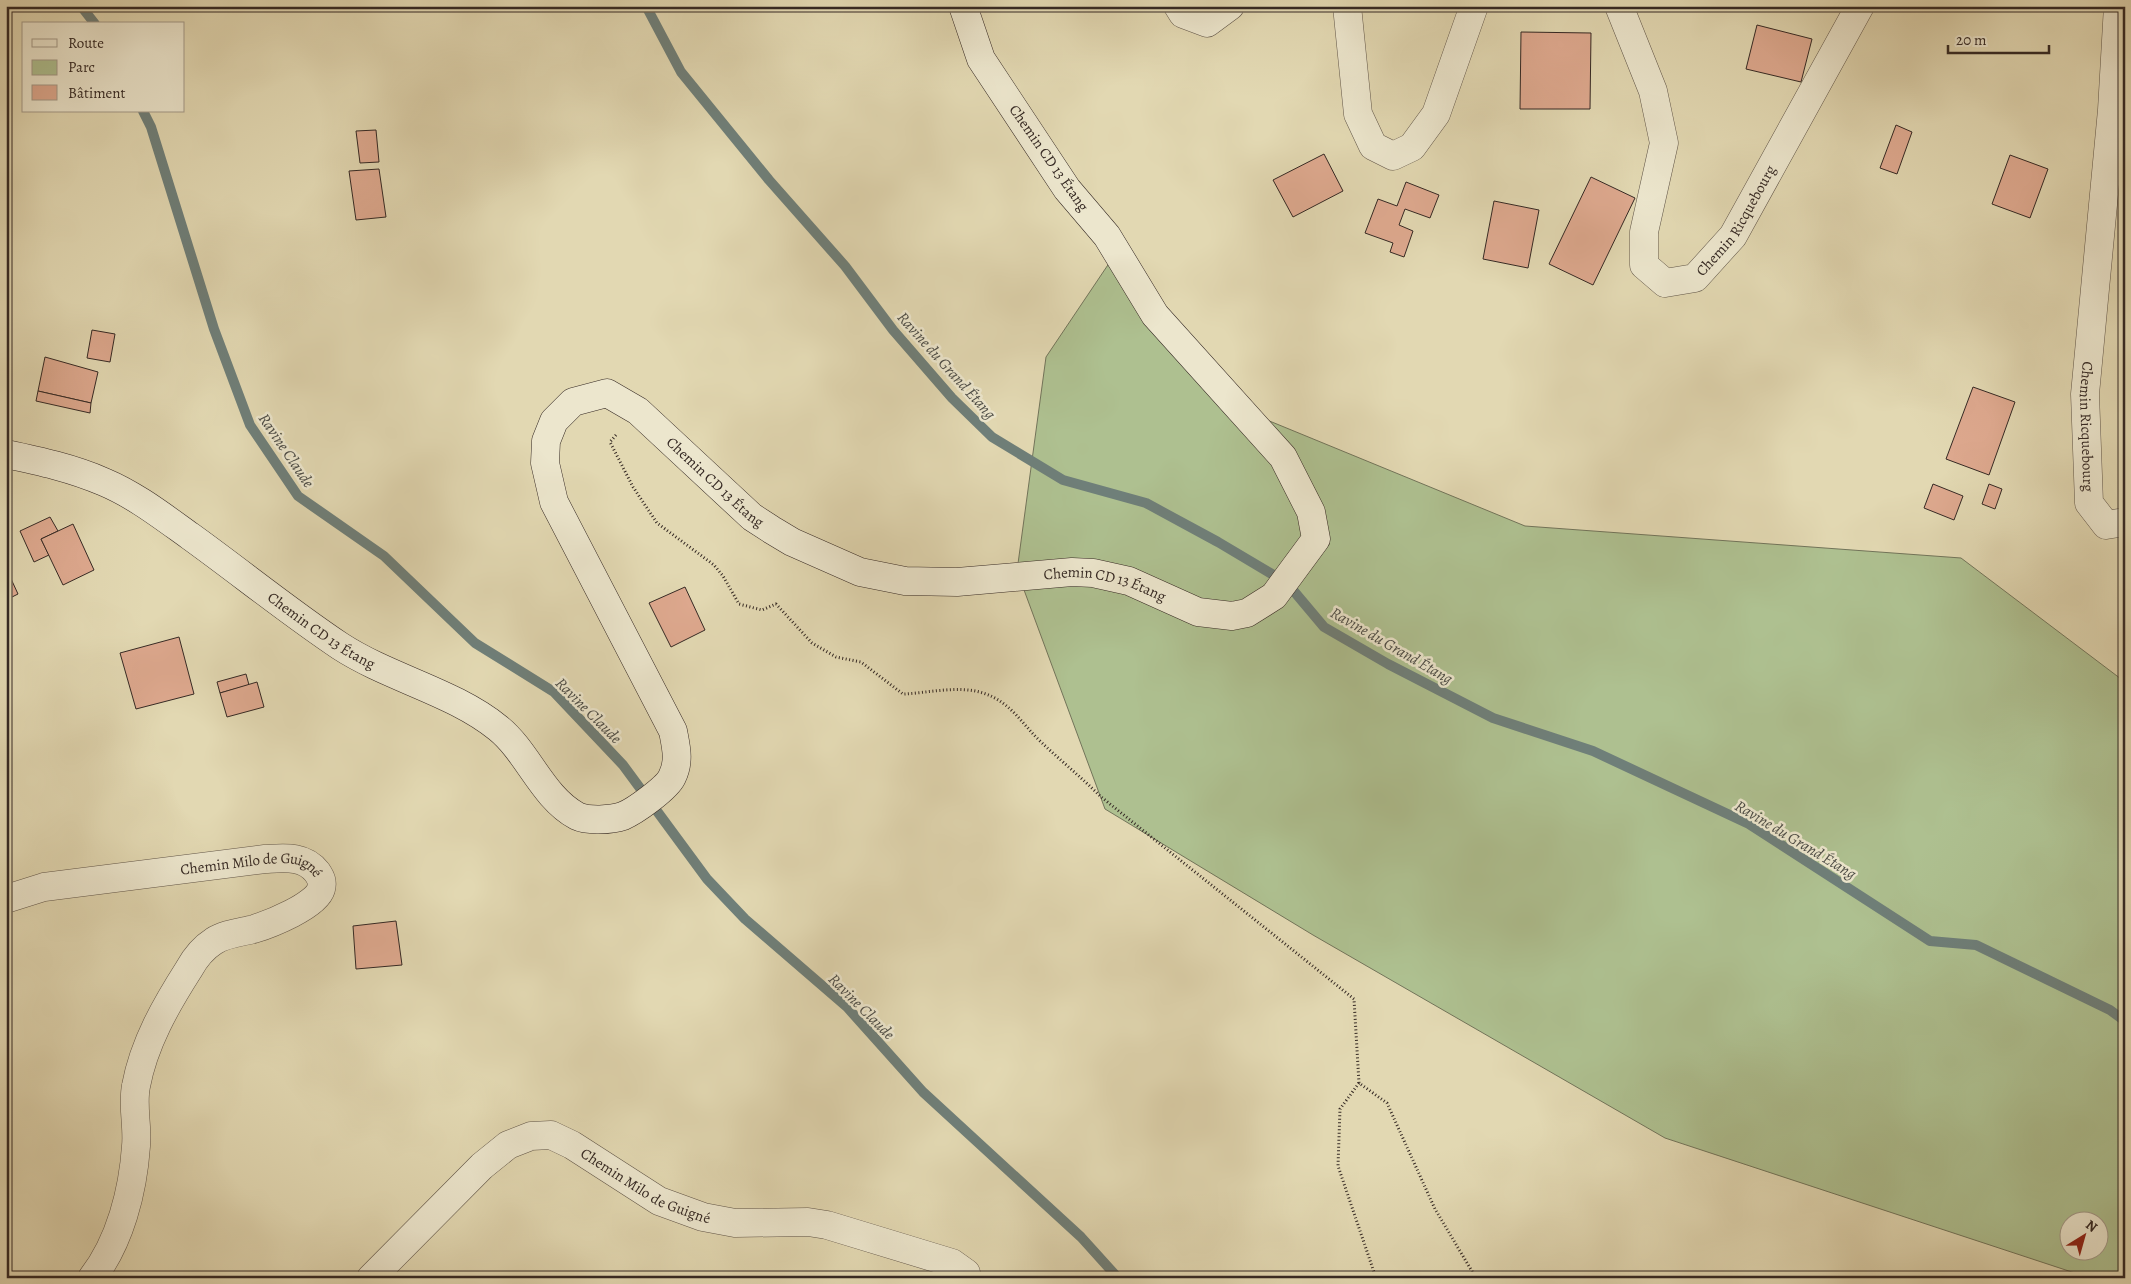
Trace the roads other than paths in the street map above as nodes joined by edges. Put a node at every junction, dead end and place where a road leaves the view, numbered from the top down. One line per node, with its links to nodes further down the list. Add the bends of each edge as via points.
1 (963, 6): 9 (street, Chemin CD 13 Étang, via 981,59 1067,189 1107,236 1154,315 1283,457 1311,512 1316,539 1296,569 1266,602 1247,613 1212,616 1129,581 1093,573 957,582 905,581 860,572 792,542 752,517 638,411 607,393 573,402 554,421 546,441 545,463 554,502 673,731 678,755 672,777 661,790 623,816 578,816 555,799 518,747 482,716 392,675 341,647 149,507 105,482 67,468)
2 (1178, 6): 3 (street, via 1183,14 1207,23)
3 (1230, 6)
4 (1346, 6): 5 (street, via 1358,114 1373,146 1393,156 1412,147 1436,114)
5 (1474, 6)
6 (1619, 6): 7 (street, Chemin Ricquebourg, via 1653,92 1664,143 1644,232 1644,265 1665,283 1695,278 1733,236)
7 (1860, 6)
8 (2118, 6): 10 (street, Chemin Ricquebourg, via 2112,110 2085,394 2089,503 2106,525)
9 (6, 454)
10 (2125, 522)
11 (6, 899): 12 (street, Chemin Milo de Guigné, via 44,888 265,859 296,858 312,865 322,879 321,890 311,903 257,928 215,940 197,956 179,984 147,1043 135,1088 136,1146 129,1194 114,1238)
12 (92, 1278)
13 (371, 1278): 14 (street, Chemin Milo de Guigné, via 482,1166 508,1145 531,1136 552,1135 659,1200 703,1217 735,1223 808,1222 827,1225 952,1263 966,1273)
14 (967, 1278)

